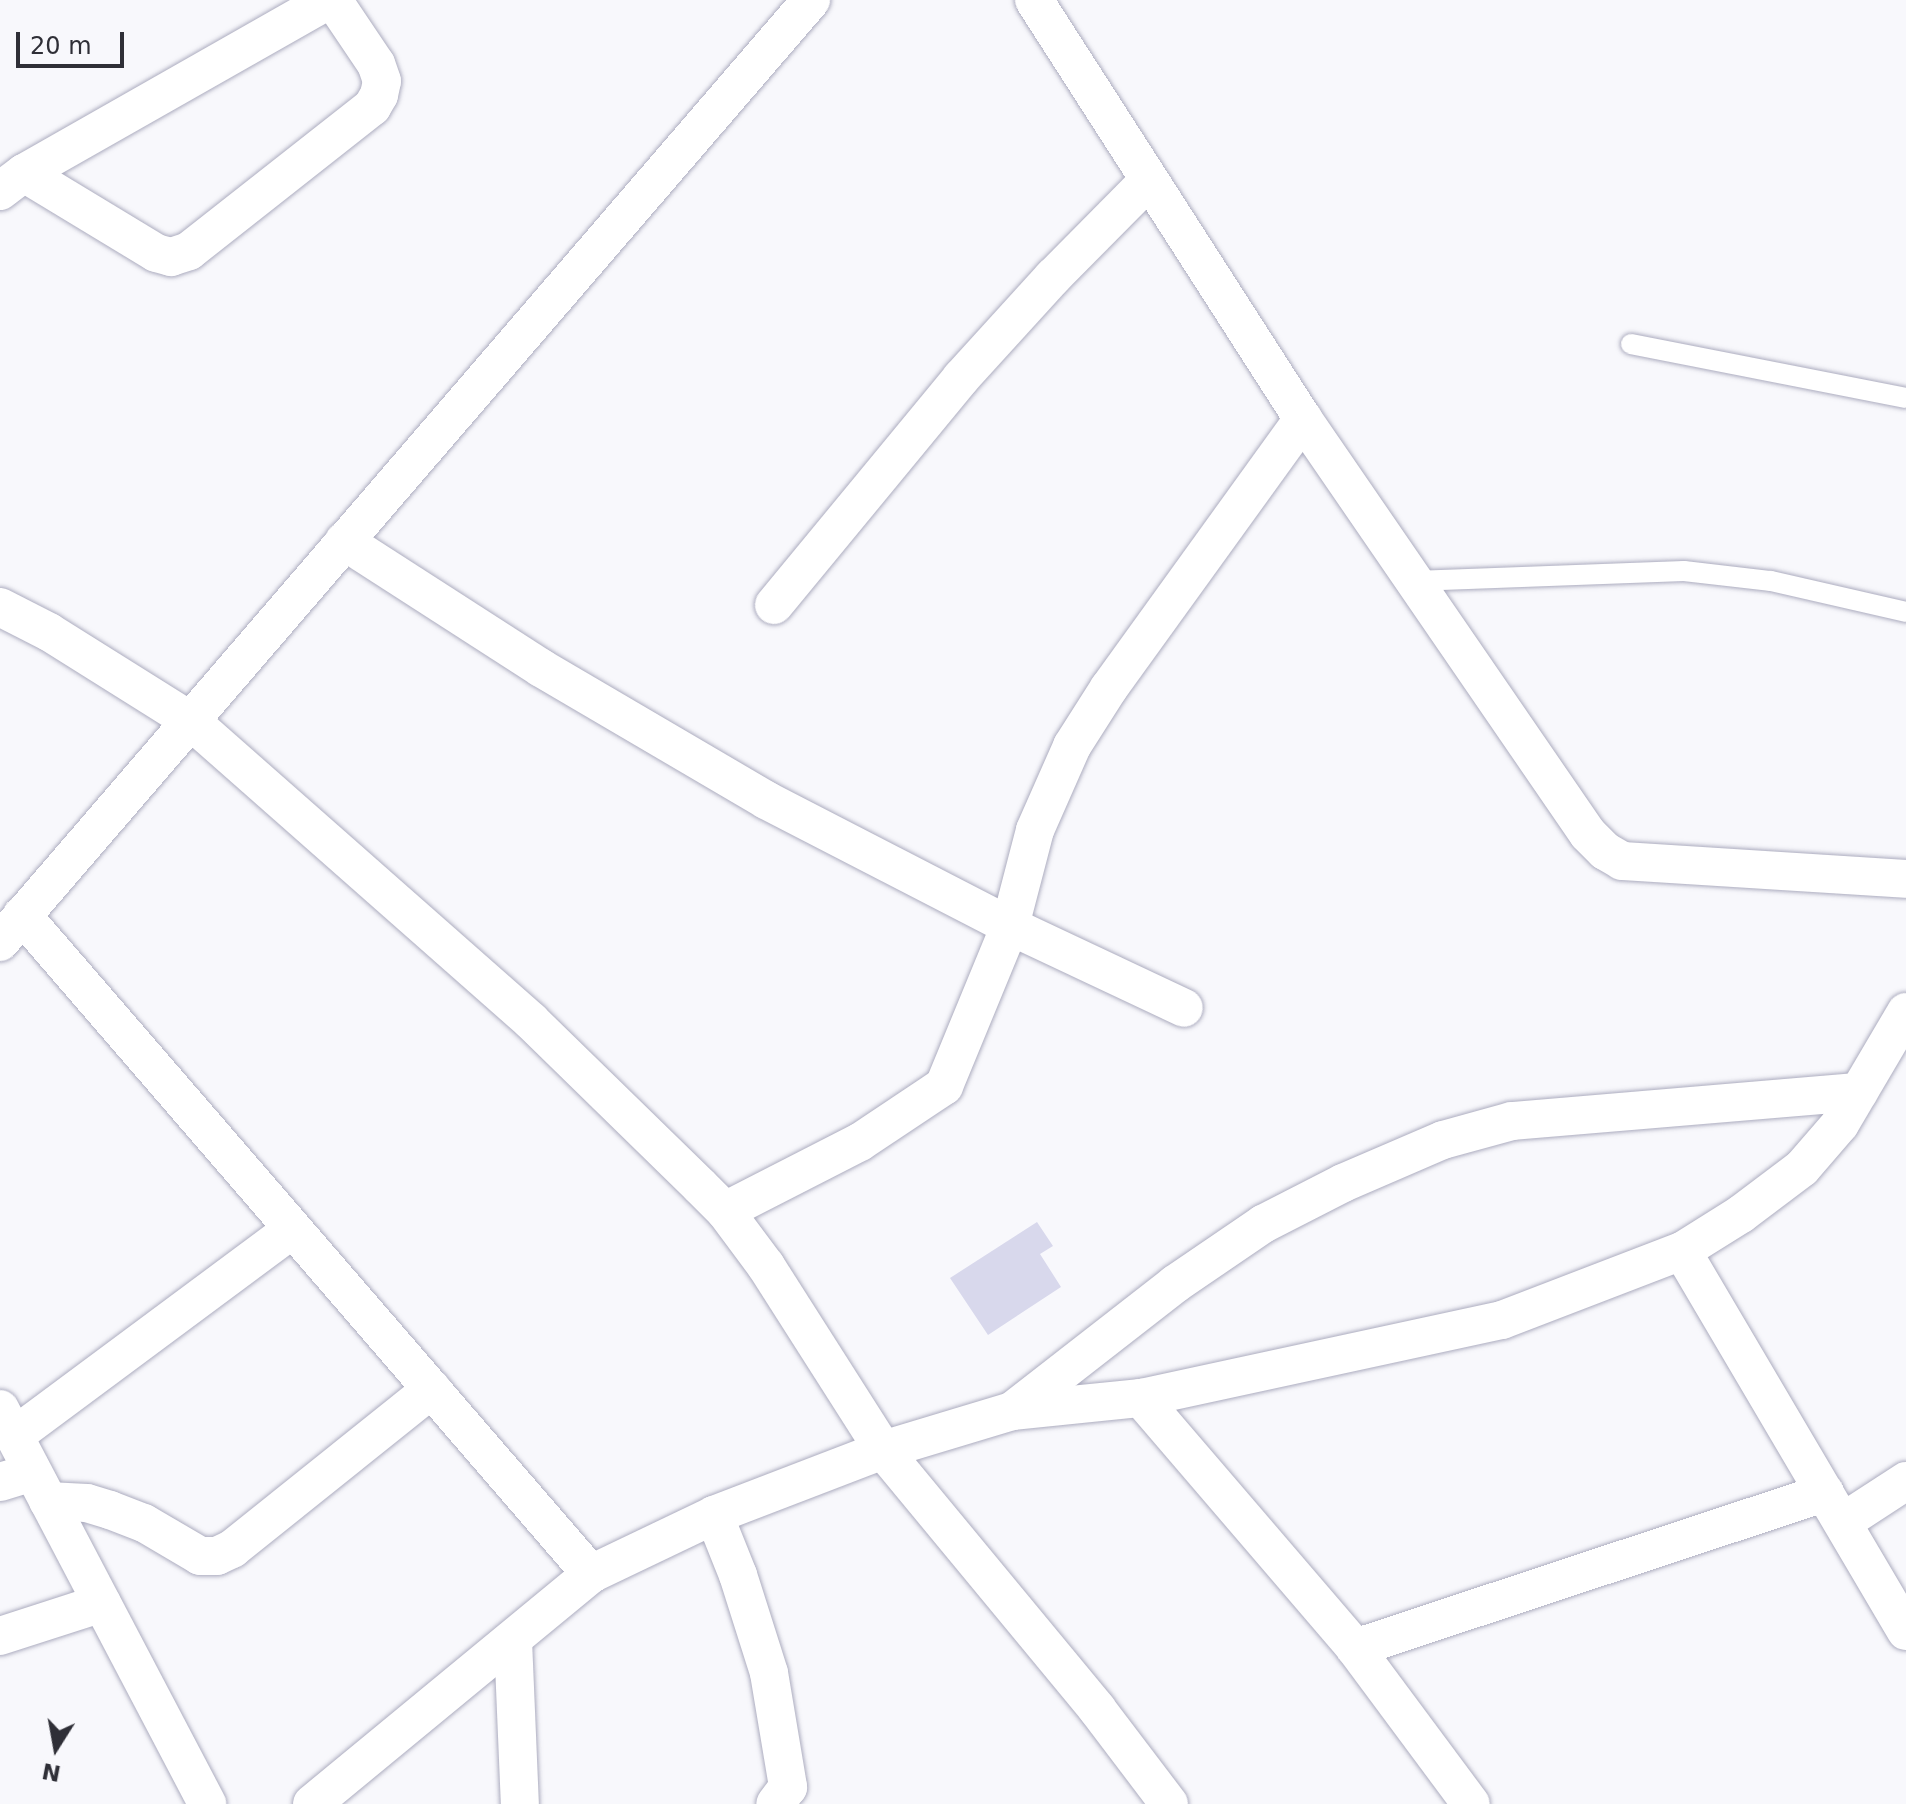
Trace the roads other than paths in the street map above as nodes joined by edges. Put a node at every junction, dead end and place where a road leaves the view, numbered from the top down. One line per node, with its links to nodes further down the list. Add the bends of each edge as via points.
1 (330, 0): 5 (street); 5 (street, via 376,64 382,81 379,95 372,107 189,251 171,257 156,253)
2 (811, 0): 9 (street)
3 (1034, 0): 4 (street)
4 (1148, 181): 8 (street); 11 (street, via 961,378)
5 (12, 182)
6 (1631, 344): 7 (lane)
7 (1906, 398)
8 (1303, 419): 10 (street); 16 (street, via 1072,746 1035,830)
9 (344, 541): 14 (street); 16 (street, via 541,668 766,800)
10 (1414, 581): 13 (lane, via 1684,571 1771,581); 15 (street, via 1588,834 1605,851 1622,861)
11 (774, 605)
12 (0, 607): 14 (street)
13 (1906, 612)
14 (191, 721): 17 (street); 21 (street, via 531,1021)
15 (1906, 879)
16 (1010, 926): 18 (street); 21 (street, via 944,1086 860,1142)
17 (11, 929): 22 (street)
18 (1184, 1008)
19 (1906, 1012): 20 (street)
20 (1859, 1092): 23 (street, via 1802,1168); 26 (street, via 1512,1121 1443,1140 1263,1224 1175,1284)
21 (725, 1211): 28 (street)
22 (293, 1229): 24 (street); 27 (street)
23 (1682, 1251): 25 (street, via 1502,1320); 31 (street)
24 (432, 1389): 30 (street, via 217,1556 200,1556 144,1523); 33 (street)
25 (1141, 1398): 26 (street); 38 (street)
26 (1012, 1411): 28 (street)
27 (7, 1422): 30 (street)
28 (883, 1450): 32 (street); 43 (street)
29 (1906, 1481): 31 (street)
30 (27, 1485): 34 (street)
31 (1834, 1507): 35 (street); 38 (street)
32 (714, 1515): 33 (street); 39 (street, via 766,1660)
33 (591, 1574): 37 (street)
34 (102, 1603): 36 (street); 40 (street)
35 (1906, 1631)
36 (0, 1636)
37 (513, 1640): 41 (street); 42 (street)
38 (1355, 1648): 44 (street)
39 (787, 1798)
40 (207, 1804)
41 (312, 1804)
42 (520, 1804)
43 (1169, 1804)
44 (1471, 1804)

